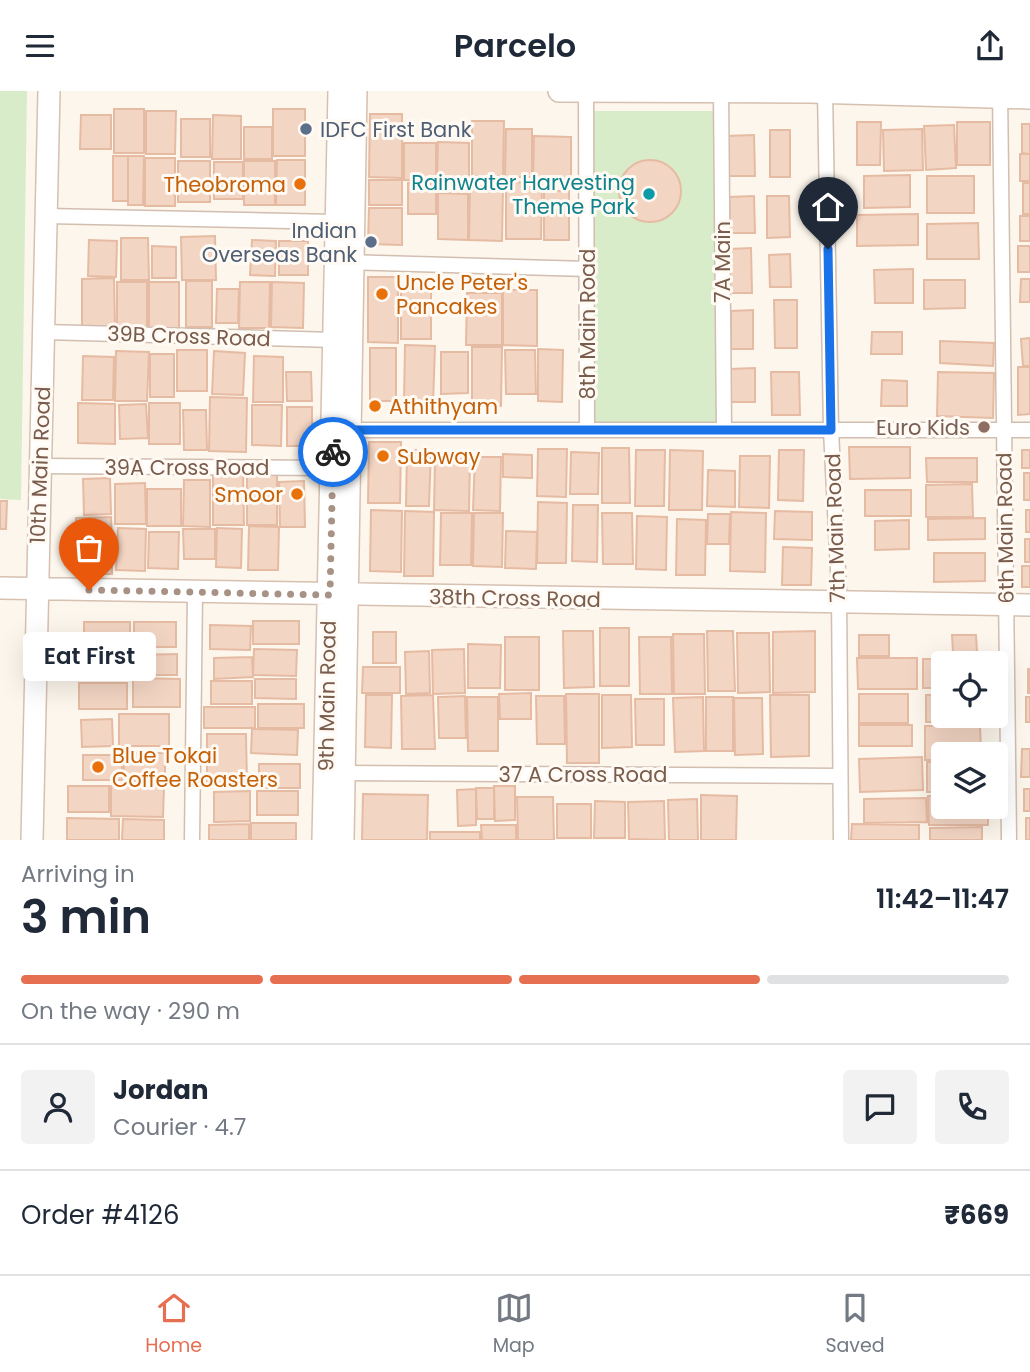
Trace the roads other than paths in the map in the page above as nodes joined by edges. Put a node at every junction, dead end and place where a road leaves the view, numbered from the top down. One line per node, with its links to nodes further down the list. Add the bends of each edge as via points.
1 (49, 91): 10 (street, 10th Main Road)
2 (339, 91): 11 (street, 9th Main Road)
3 (356, 91): 12 (street, 9th Main Road)
4 (559, 91): 5 (street)
5 (586, 91): 7 (street); 13 (street, 8th Main Road)
6 (825, 92): 7 (street); 8 (street); 19 (street, 7th Main Road)
7 (721, 93): 18 (street, 7A Main)
8 (1000, 94): 9 (street); 20 (street, 6th Main Road)
9 (1030, 98)
10 (46, 216): 11 (street); 14 (street, 10th Main Road)
11 (335, 222): 12 (street, 9th Main Road)
12 (345, 262): 13 (street); 15 (street, 9th Main Road); 16 (street, 9th Main Road)
13 (587, 269): 17 (street, 8th Main Road)
14 (44, 332): 15 (street, 39B Cross Road); 22 (street, 10th Main Road)
15 (335, 340): 16 (street, 9th Main Road)
16 (341, 430): 17 (street); 23 (street, 9th Main Road); 27 (street, 9th Main Road)
17 (587, 430): 18 (street)
18 (724, 430): 19 (street)
19 (831, 430): 20 (street); 28 (street, 7th Main Road)
20 (1004, 430): 21 (street); 29 (street, 6th Main Road)
21 (1030, 430)
22 (41, 466): 23 (street, 39A Cross Road); 25 (street, 10th Main Road)
23 (332, 468): 27 (street, 9th Main Road)
24 (0, 588): 25 (street, 38th Cross Road)
25 (37, 589): 26 (street, 38th Cross Road); 33 (street, 10th Main Road)
26 (195, 593): 27 (street, 38th Cross Road); 34 (street)
27 (338, 595): 28 (street, 38th Cross Road); 31 (street, 9th Main Road)
28 (839, 603): 29 (street, 38th Cross Road); 32 (street, 7th Main Road)
29 (1006, 604): 30 (street, 38th Cross Road); 38 (street, 6th Main Road)
30 (1030, 605)
31 (335, 773): 32 (street, 37 A Cross Road); 35 (street, 9th Main Road); 36 (street, 9th Main Road)
32 (840, 776): 37 (street, 7th Main Road)
33 (32, 840)
34 (192, 840)
35 (323, 840)
36 (343, 840)
37 (841, 840)
38 (1009, 840)

